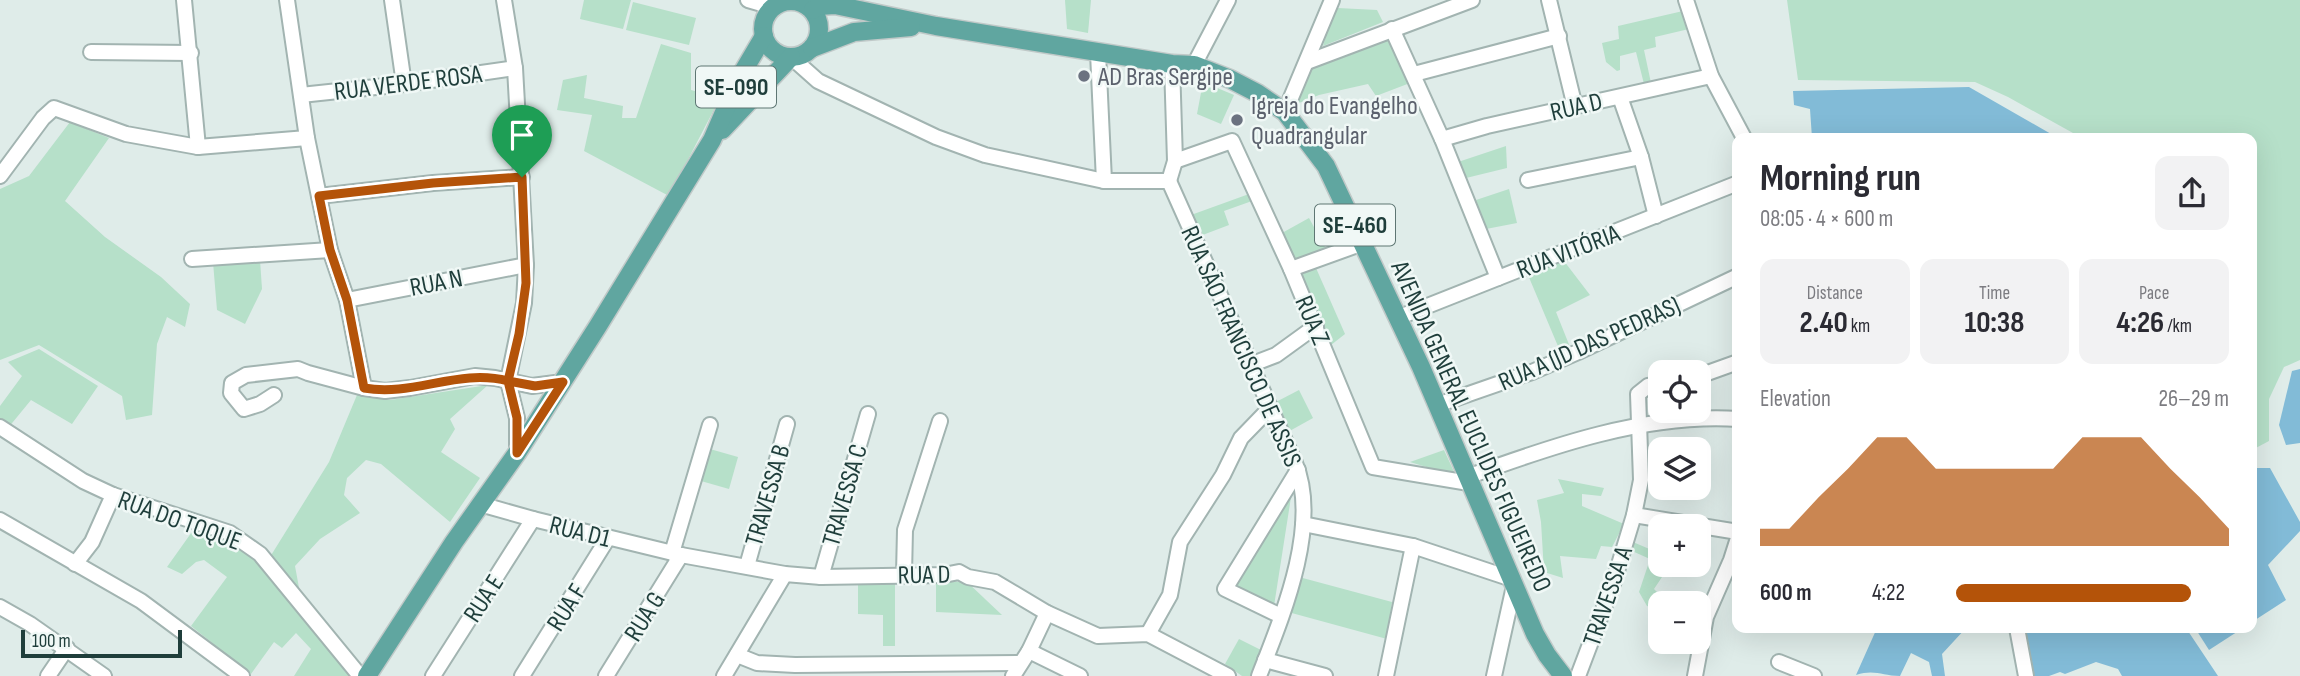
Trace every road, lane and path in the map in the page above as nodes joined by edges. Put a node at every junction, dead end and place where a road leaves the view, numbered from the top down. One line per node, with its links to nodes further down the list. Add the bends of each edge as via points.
1 (184, 0): 20 (street)
2 (287, 0): 30 (street)
3 (392, 0): 29 (street)
4 (504, 0): 26 (street)
5 (748, 0): 11 (street)
6 (1228, 0): 25 (street)
7 (1332, 0): 23 (street)
8 (1472, 0): 15 (street)
9 (1549, 0): 17 (street)
10 (1686, 0): 28 (street)
11 (775, 4): 13 (main road, via 789,0); 16 (main road, via 764,20)
12 (858, 5): 13 (main road, AVENIDA GENERAL EUCLIDES FIGUEIREDO / SE-460); 14 (main road, AVENIDA GENERAL EUCLIDES FIGUEIREDO / SE-460)
13 (811, 6): 18 (main road, via 820,25)
14 (936, 26): 18 (main road, AVENIDA GENERAL EUCLIDES FIGUEIREDO / SE-460, via 854,32); 21 (main road, AVENIDA GENERAL EUCLIDES FIGUEIREDO / SE-460)
15 (1392, 29): 23 (street); 27 (street)
16 (764, 36): 22 (main road, via 774,51); 37 (main road, SE-090, via 738,80)
17 (1559, 36): 27 (street); 32 (street)
18 (812, 48): 22 (main road)
19 (91, 52): 20 (street)
20 (191, 53): 38 (street)
21 (1098, 53): 24 (main road, AVENIDA GENERAL EUCLIDES FIGUEIREDO / SE-460); 44 (street)
22 (791, 57): 37 (main road, SE-090); 44 (street, via 818,81 936,136 1006,161)
23 (1307, 62): 33 (street)
24 (1172, 64): 25 (main road, AVENIDA GENERAL EUCLIDES FIGUEIREDO / SE-460); 40 (street)
25 (1194, 65): 33 (main road, AVENIDA GENERAL EUCLIDES FIGUEIREDO / SE-460, via 1246,87)
26 (515, 68): 29 (street, RUA VERDE ROSA); 42 (street)
27 (1414, 74): 36 (street)
28 (1711, 76): 31 (street, RUA D); 34 (street)
29 (404, 84): 30 (street, RUA VERDE ROSA)
30 (301, 94): 35 (street)
31 (1620, 97): 32 (street, RUA D); 39 (street)
32 (1574, 107): 36 (street, RUA D)
33 (1285, 112): 49 (main road, AVENIDA GENERAL EUCLIDES FIGUEIREDO / SE-460, via 1326,166)
34 (1741, 133)
35 (307, 138): 38 (street); 47 (street)
36 (1442, 139): 54 (street)
37 (712, 140): 63 (main road, SE-090)
38 (198, 147): 41 (street, via 144,139 57,107)
39 (1641, 157): 43 (street); 48 (street)
40 (1175, 161): 45 (street); 53 (street, RUA Z, via 1232,141)
41 (0, 176)
42 (522, 177): 47 (street); 52 (street)
43 (1528, 180)
44 (1104, 181): 45 (street)
45 (1168, 181): 60 (street, RUA SÃO FRANCISCO DE ASSIS)
46 (1732, 185): 48 (street, RUA VITÓRIA)
47 (319, 196): 50 (street)
48 (1656, 216): 54 (street, RUA VITÓRIA)
49 (1363, 243): 53 (street); 57 (main road, AVENIDA GENERAL EUCLIDES FIGUEIREDO / SE-460)
50 (330, 250): 51 (street); 56 (street)
51 (192, 259)
52 (526, 265): 56 (street, RUA N); 62 (street, via 524,303)
53 (1292, 269): 58 (street, RUA Z)
54 (1498, 278): 57 (street, RUA VITÓRIA)
55 (1732, 279): 67 (street, RUA A (JD DAS PEDRAS), via 1566,357)
56 (347, 300): 65 (street)
57 (1397, 318): 67 (main road, AVENIDA GENERAL EUCLIDES FIGUEIREDO / SE-460)
58 (1316, 326): 60 (street, via 1276,355); 78 (street, RUA Z, via 1373,467)
59 (1732, 364): 61 (street)
60 (1250, 365): 68 (street, RUA SÃO FRANCISCO DE ASSIS)
61 (1711, 372)
62 (508, 381): 63 (street, via 535,386); 65 (street, via 475,376 396,390); 76 (street, via 517,418)
63 (563, 382): 76 (main road, SE-090)
64 (1648, 386): 74 (street, TRAVESSA A, via 1637,399)
65 (364, 388): 66 (street, via 298,369 246,375 232,383 231,393 244,409)
66 (274, 395)
67 (1437, 405): 78 (main road, AVENIDA GENERAL EUCLIDES FIGUEIREDO / SE-460)
68 (1270, 408): 77 (street, RUA SÃO FRANCISCO DE ASSIS); 100 (street, via 1241,439 1180,542 1170,595)
69 (868, 414): 94 (street, TRAVESSA C)
70 (1732, 419): 74 (street)
71 (940, 421): 93 (street, via 905,530)
72 (787, 424): 91 (street, TRAVESSA B)
73 (710, 425): 88 (street, RUA G)
74 (1639, 426): 78 (street, via 1547,451); 81 (street, TRAVESSA A, via 1641,480)
75 (0, 427): 79 (street, RUA DO TOQUE, via 59,468)
76 (517, 453): 80 (main road, SE-090)
77 (1298, 470): 84 (street, RUA SÃO FRANCISCO DE ASSIS); 98 (street, via 1225,589)
78 (1468, 480): 95 (main road, AVENIDA GENERAL EUCLIDES FIGUEIREDO / SE-460)
79 (113, 495): 90 (street, via 92,542); 109 (street, RUA DO TOQUE, via 230,533 253,547)
80 (481, 504): 82 (street, RUA D1); 110 (main road, SE-090)
81 (1634, 515): 85 (street); 123 (street, TRAVESSA A)
82 (533, 519): 86 (street, RUA D1); 111 (street, RUA E)
83 (0, 520): 90 (street)
84 (1303, 524): 87 (street); 98 (street, RUA SÃO FRANCISCO DE ASSIS)
85 (1732, 534)
86 (608, 538): 88 (street, RUA D1); 112 (street, RUA F)
87 (1413, 546): 95 (street); 120 (street)
88 (676, 554): 91 (street, RUA D); 113 (street, RUA G)
89 (1732, 556): 124 (street, via 1706,617)
90 (75, 564): 108 (street, via 164,616)
91 (747, 566): 92 (street, RUA D)
92 (785, 574): 94 (street, RUA D); 102 (street)
93 (904, 574): 94 (street, RUA D); 97 (street, RUA D, via 959,572 995,582)
94 (821, 577)
95 (1513, 582): 121 (street); 122 (main road, AVENIDA GENERAL EUCLIDES FIGUEIREDO / SE-460, via 1535,634)
96 (0, 607): 101 (street)
97 (1046, 613): 100 (street, RUA D, via 1098,635); 103 (street)
98 (1281, 616): 104 (street, RUA SÃO FRANCISCO DE ASSIS)
99 (2018, 633): 126 (street)
100 (1148, 634): 117 (street, RUA D)
101 (67, 648): 106 (street); 107 (street)
102 (737, 655): 103 (street, via 757,663 794,665); 114 (street)
103 (1025, 657): 115 (street); 116 (street)
104 (1265, 660): 118 (street, RUA SÃO FRANCISCO DE ASSIS); 119 (street)
105 (1779, 662): 125 (street)
106 (48, 676)
107 (104, 676)
108 (242, 676)
109 (360, 676)
110 (366, 676)
111 (433, 676)
112 (522, 676)
113 (606, 676)
114 (724, 676)
115 (1013, 676)
116 (1080, 676)
117 (1228, 676)
118 (1259, 676)
119 (1325, 676)
120 (1386, 676)
121 (1494, 676)
122 (1563, 676)
123 (1578, 676)
124 (1695, 676)
125 (1814, 676)
126 (2026, 676)

